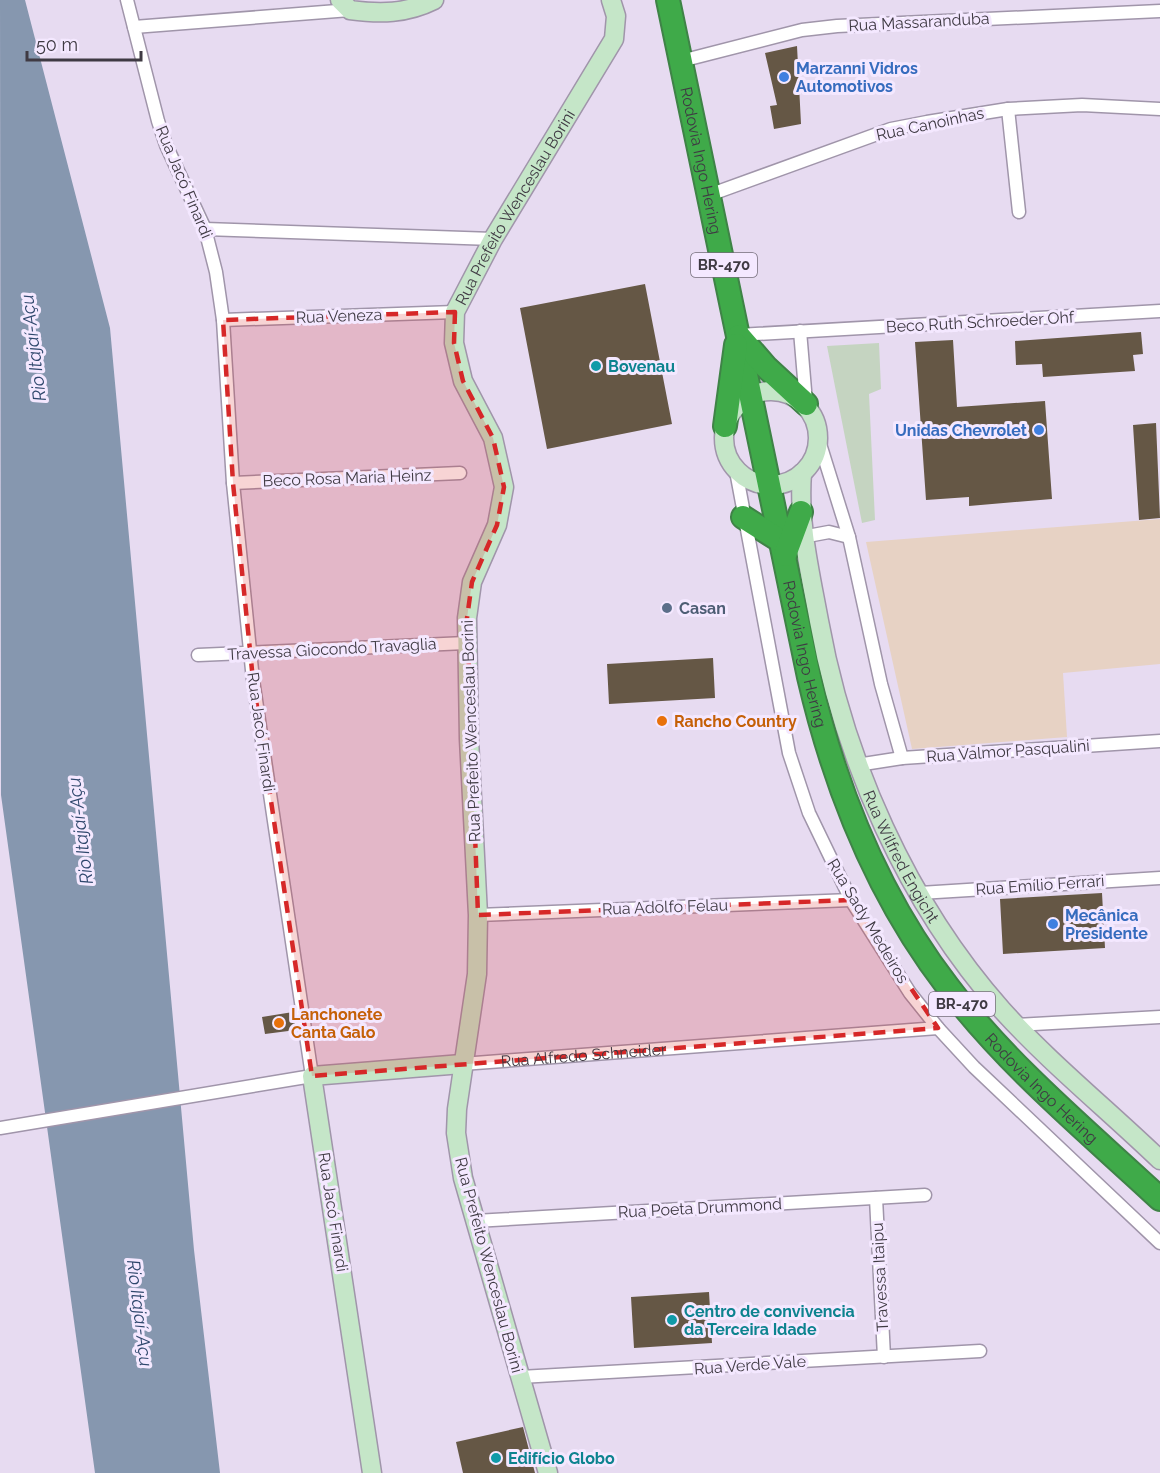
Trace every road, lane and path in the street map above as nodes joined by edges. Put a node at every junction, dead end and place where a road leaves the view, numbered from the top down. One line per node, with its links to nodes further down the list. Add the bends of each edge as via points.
1 (127, 0): 7 (street, Rua Jacó Finardi)
2 (434, 0): 5 (street, via 397,12)
3 (611, 0): 14 (street, Rua Prefeito Wenceslau Borini, via 614,39)
4 (668, 0): 8 (highway, Rodovia Ingo Hering / BR-470)
5 (345, 5): 7 (street)
6 (1160, 11): 8 (street, Rua Massaranduba, via 825,28 780,35)
7 (134, 27): 13 (street, Rua Jacó Finardi, via 166,145)
8 (681, 61): 11 (highway, Rodovia Ingo Hering / BR-470)
9 (1008, 109): 10 (street, Rua Canoinhas, via 1082,105); 11 (street, Rua Canoinhas, via 891,129); 12 (street)
10 (1160, 109)
11 (709, 195): 19 (highway, Rodovia Ingo Hering / BR-470)
12 (1018, 212)
13 (205, 229): 14 (street); 17 (street, Rua Jacó Finardi)
14 (493, 239): 16 (street, Rua Prefeito Wenceslau Borini)
15 (1160, 311): 18 (street, Beco Ruth Schroeder Ohf)
16 (455, 312): 17 (street, Rua Veneza); 33 (street, Rua Prefeito Wenceslau Borini, via 454,343 463,381 494,438 504,487 497,525 472,582)
17 (224, 320): 27 (street, Rua Jacó Finardi)
18 (800, 331): 19 (street, Beco Ruth Schroeder Ohf); 21 (street)
19 (738, 335): 20 (highway, Rodovia Ingo Hering / BR-470); 21 (highway); 22 (highway)
20 (751, 395): 21 (street, via 770,390 789,393); 22 (street, via 734,408); 28 (highway, Rodovia Ingo Hering / BR-470)
21 (806, 404): 23 (street, via 817,422)
22 (725, 426): 24 (street, via 725,450)
23 (820, 444): 26 (street); 31 (street)
24 (736, 471): 28 (street, via 751,482); 30 (street, Rua Sady Medeiros)
25 (460, 473): 27 (street, Beco Rosa Maria Heinz)
26 (802, 473): 28 (street); 29 (street)
27 (233, 483): 34 (street, Rua Jacó Finardi)
28 (770, 487): 32 (highway, Rodovia Ingo Hering / BR-470)
29 (801, 512): 32 (highway)
30 (743, 517): 32 (highway); 41 (street, Rua Sady Medeiros, via 789,753 809,813)
31 (849, 537): 32 (street, via 829,532); 37 (street, via 881,684)
32 (790, 543): 38 (street, Rua Wilfred Engicht); 52 (highway, Rodovia Ingo Hering / BR-470, via 809,678 831,761 859,836 899,914 971,1015 1035,1082)
33 (466, 644): 34 (street, Travessa Giocondo Travaglia); 42 (street, Rua Prefeito Wenceslau Borini)
34 (251, 653): 35 (street, Travessa Giocondo Travaglia); 47 (street, Rua Jacó Finardi)
35 (198, 655)
36 (1160, 741): 37 (street, Rua Valmor Pasqualini)
37 (902, 758): 38 (street, Rua Valmor Pasqualini)
38 (857, 765): 40 (street, Rua Wilfred Engicht)
39 (1160, 878): 40 (street, Rua Emílio Ferrari)
40 (920, 893): 44 (street, Rua Wilfred Engicht, via 953,947)
41 (851, 900): 42 (street, Rua Adolfo Felau); 45 (street, Rua Sady Medeiros, via 910,993)
42 (478, 915): 46 (street, Rua Prefeito Wenceslau Borini, via 477,974)
43 (1160, 1017): 44 (street)
44 (1016, 1026): 49 (street, Rua Wilfred Engicht)
45 (938, 1029): 46 (street, Rua Alfredo Schneider); 54 (street, Rua Sady Medeiros)
46 (462, 1064): 47 (street, Rua Alfredo Schneider); 53 (street, Rua Prefeito Wenceslau Borini, via 456,1133)
47 (312, 1076): 48 (street, Rua Alfredo Schneider); 58 (street, Rua Jacó Finardi)
48 (0, 1128)
49 (1160, 1160)
50 (925, 1195): 51 (street, Rua Poeta Drummond)
51 (876, 1198): 53 (street, Rua Poeta Drummond); 56 (street, Travessa Itaipu)
52 (1160, 1199)
53 (475, 1221): 57 (street, Rua Prefeito Wenceslau Borini)
54 (1160, 1243)
55 (980, 1352): 56 (street, Rua Verde Vale)
56 (884, 1357): 57 (street, Rua Verde Vale)
57 (520, 1377): 59 (street, Rua Prefeito Wenceslau Borini)
58 (372, 1473)
59 (548, 1473)

